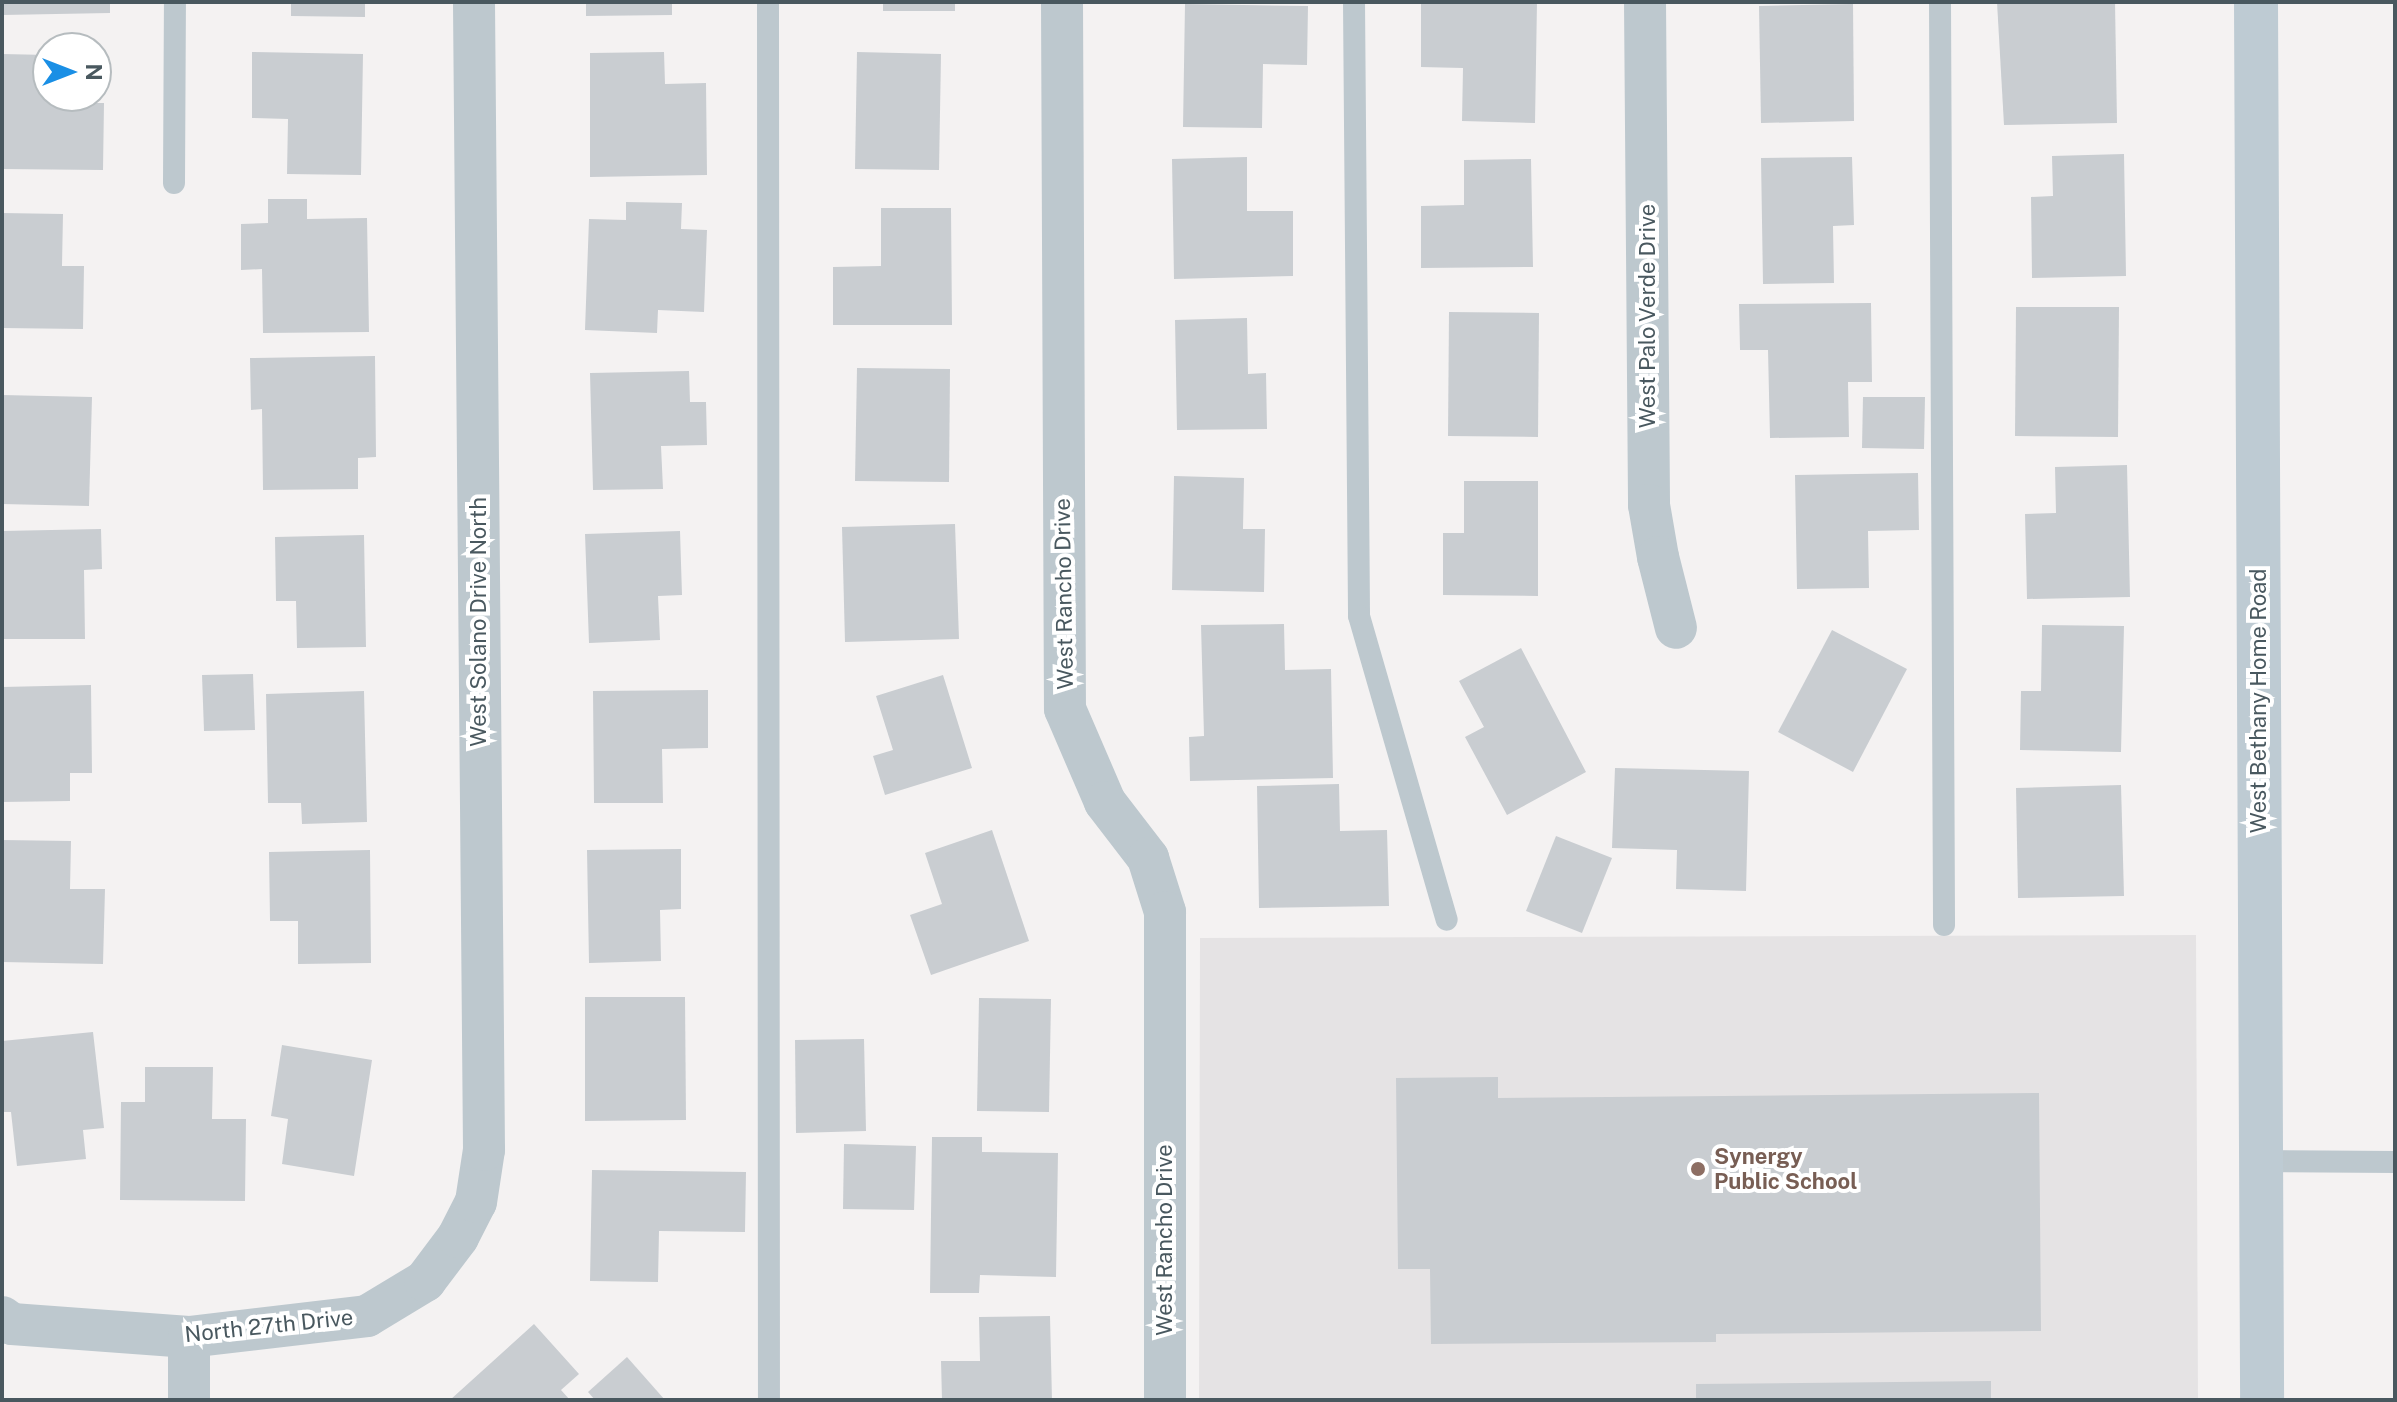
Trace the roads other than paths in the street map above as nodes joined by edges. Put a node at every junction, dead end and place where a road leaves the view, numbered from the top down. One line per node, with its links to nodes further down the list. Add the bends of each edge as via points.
1 (175, 2): 9 (lane)
2 (474, 2): 15 (street, West Solano Drive North, via 484,1150 476,1202)
3 (768, 2): 19 (lane)
4 (1062, 2): 20 (street, West Rancho Drive, via 1065,709 1105,802 1148,858 1165,912)
5 (1354, 2): 11 (lane, via 1359,616)
6 (1645, 2): 10 (street, West Palo Verde Drive, via 1649,505)
7 (1940, 2): 12 (lane)
8 (2256, 2): 13 (main road, West Bethany Home Road)
9 (174, 183)
10 (1676, 628)
11 (1447, 920)
12 (1944, 925)
13 (2261, 1161): 14 (lane); 21 (main road, West Bethany Home Road)
14 (2395, 1162)
15 (458, 1237): 17 (street, North 27th Drive, via 425,1281 367,1316)
16 (2, 1317): 17 (street, North 27th Drive, via 12,1324)
17 (189, 1337): 18 (street)
18 (189, 1400)
19 (769, 1400)
20 (1165, 1400)
21 (2262, 1400)

